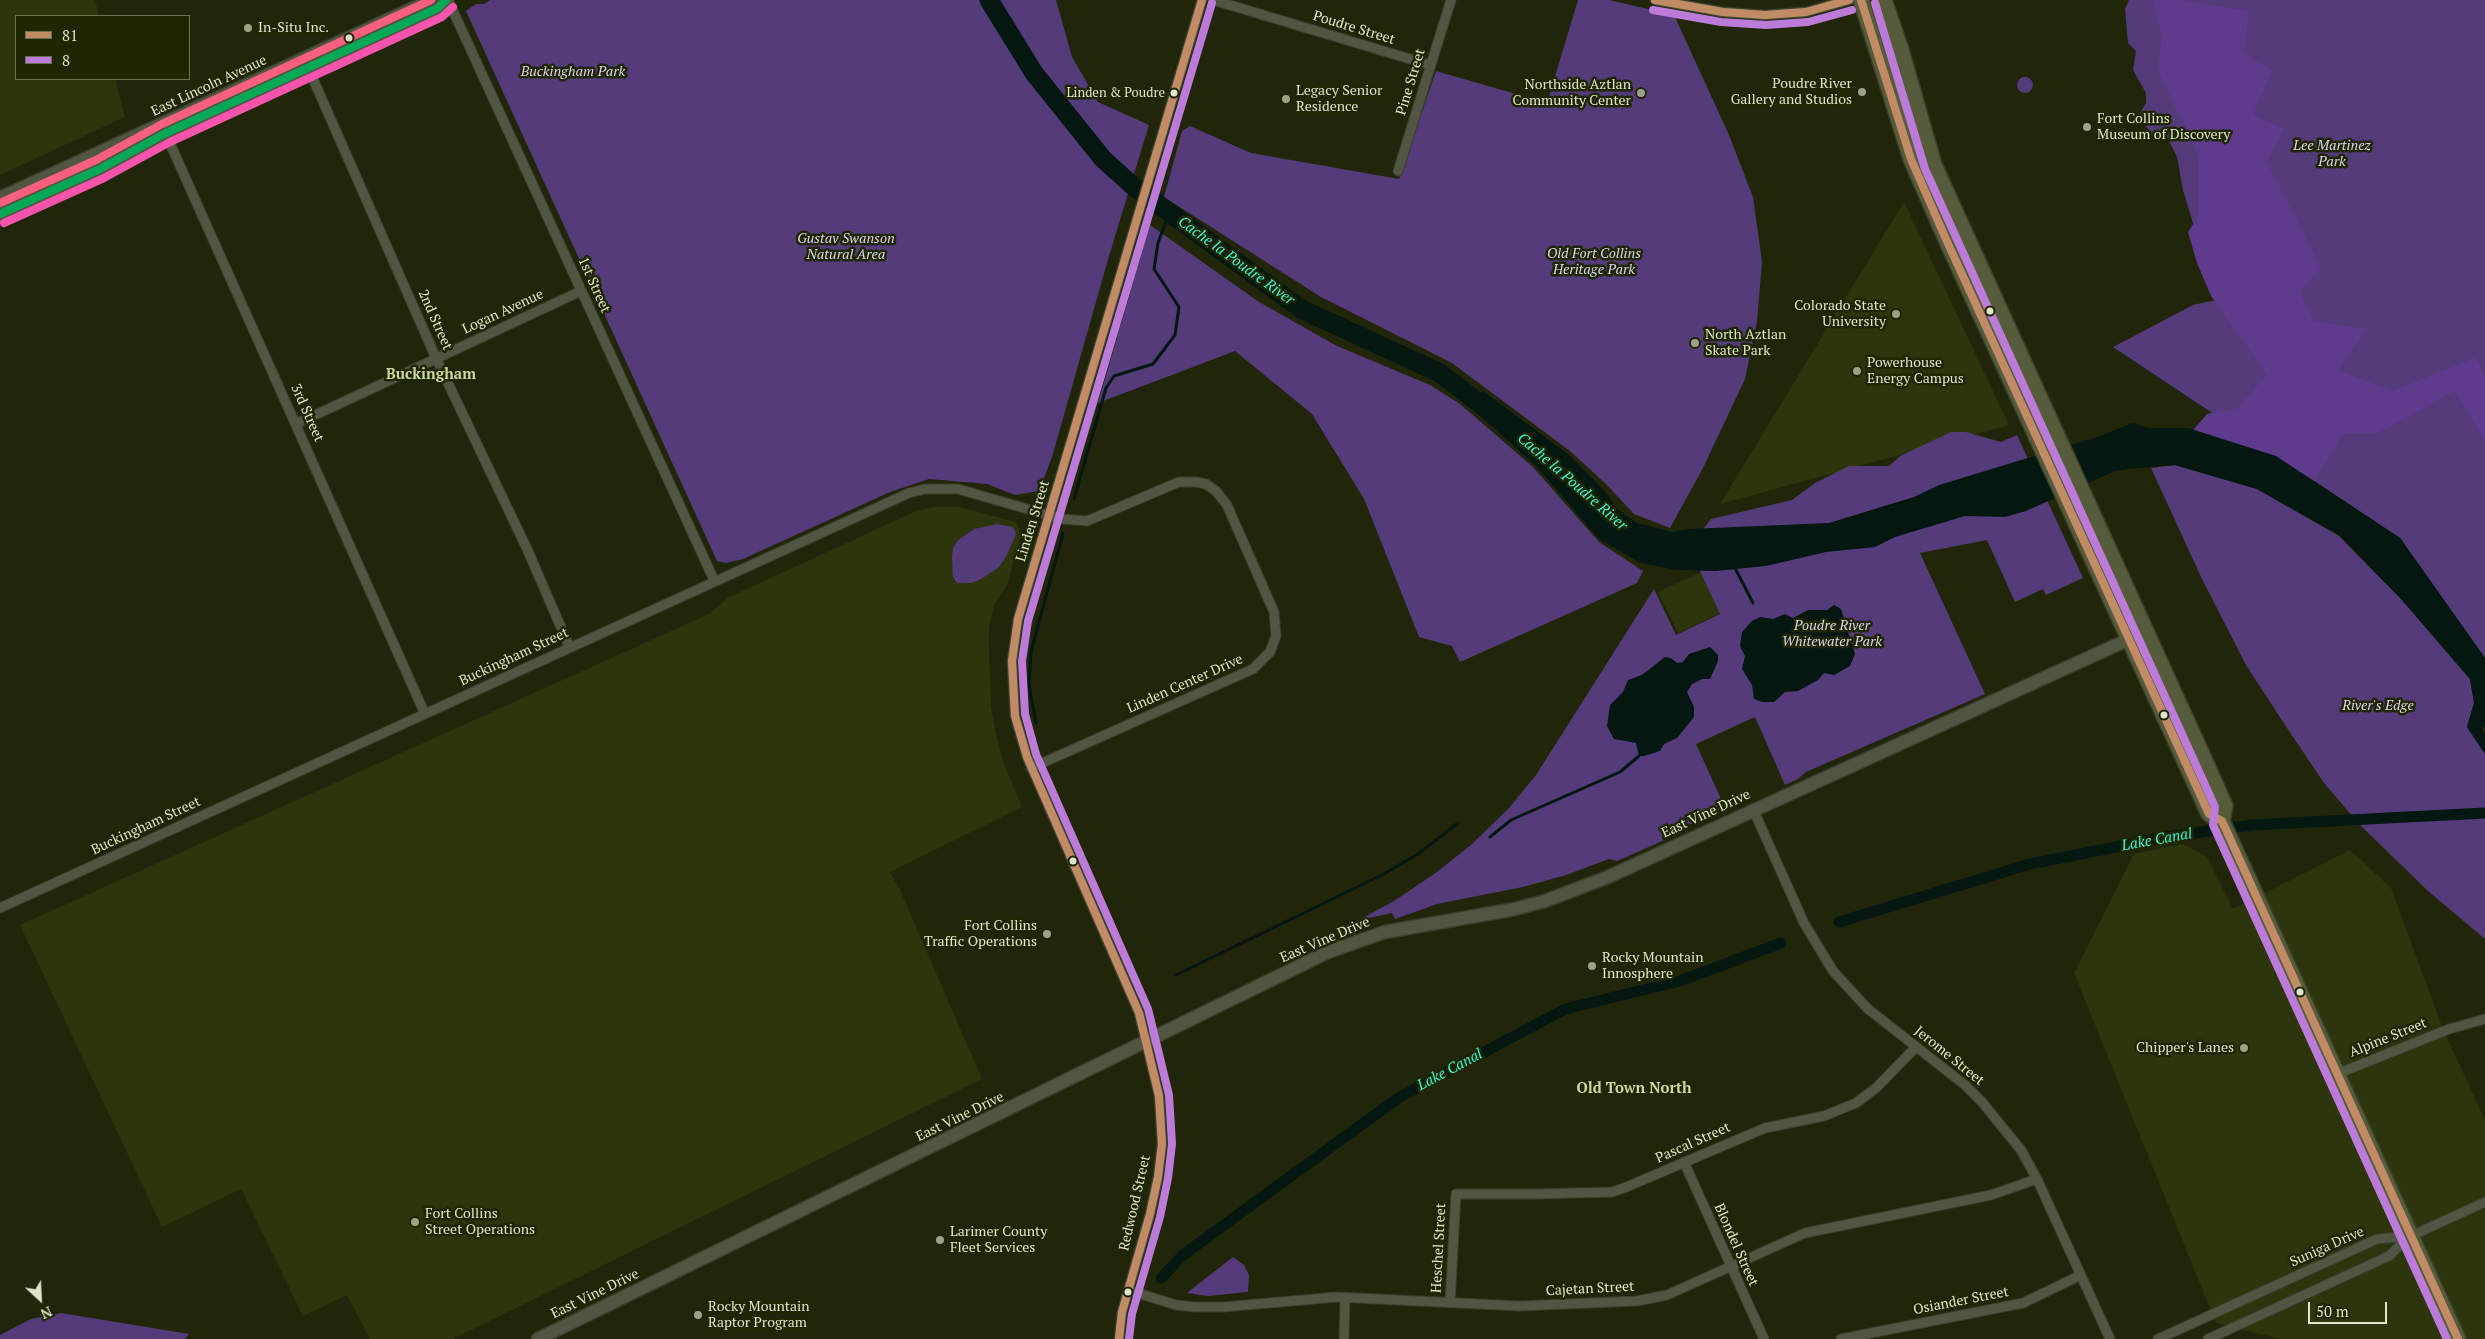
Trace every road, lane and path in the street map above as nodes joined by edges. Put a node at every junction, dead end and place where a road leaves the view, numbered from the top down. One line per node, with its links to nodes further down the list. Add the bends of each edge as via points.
1 (431, 0): 10 (main road, East Lincoln Avenue)
2 (447, 0): 10 (main road, East Lincoln Avenue, via 438,8); 16 (street, 1st Street)
3 (1202, 0): 19 (street, Linden Street)
4 (1212, 0): 11 (street, Poudre Street)
5 (1451, 0): 11 (street, Pine Street)
6 (1655, 0): 7 (street, via 1765,16 1806,12)
7 (1848, 0)
8 (1861, 0): 22 (highway, via 1911,159)
9 (1884, 0): 21 (highway, via 1934,165)
10 (306, 63): 12 (main road, East Lincoln Avenue); 17 (street, 2nd Street)
11 (1430, 65): 13 (street, Pine Street)
12 (164, 129): 14 (main road, East Lincoln Avenue); 15 (main road, East Lincoln Avenue, via 100,169); 18 (street, 3rd Street)
13 (1398, 172)
14 (0, 198)
15 (0, 214)
16 (581, 291): 17 (street, Logan Avenue); 20 (street, 1st Street)
17 (436, 358): 18 (street, Logan Avenue); 23 (street, 2nd Street, via 528,550)
18 (296, 424): 24 (street, 3rd Street)
19 (1049, 514): 20 (street, Buckingham Street, via 958,489 925,489 894,499); 25 (street, Linden Street, via 1018,619 1012,661 1015,716); 25 (street, Linden Center Drive, via 1070,521 1087,521 1179,482 1206,484 1227,505 1274,612 1276,636 1270,652 1253,669)
20 (714, 580): 23 (street, Buckingham Street)
21 (2147, 631): 22 (main road, East Vine Drive); 27 (highway, via 2225,806)
22 (2129, 639): 26 (main road, East Vine Drive); 27 (highway, via 2209,814)
23 (569, 646): 24 (street, Buckingham Street)
24 (426, 714): 28 (street, Buckingham Street)
25 (1031, 768): 30 (street, Linden Street, via 1139,1013)
26 (1753, 809): 30 (main road, East Vine Drive, via 1608,877 1545,901 1361,938); 31 (street, Jerome Street, via 1804,923 1828,962 1868,1010)
27 (2222, 821): 32 (highway)
28 (0, 908)
29 (2485, 1019): 32 (street, Alpine Street, via 2449,1028)
30 (1147, 1042): 40 (street, Redwood Street, via 1159,1096 1162,1144 1150,1214); 43 (main road, East Vine Drive)
31 (1916, 1047): 33 (street, Pascal Street, via 1856,1103 1824,1116 1765,1128); 34 (street, Jerome Street, via 1982,1102 2021,1150)
32 (2337, 1074): 37 (highway)
33 (1684, 1162): 35 (street, Pascal Street, via 1612,1192); 38 (street, Blondel Street)
34 (2037, 1179): 38 (street, Cajetan Street, via 1991,1195 1805,1233); 39 (street, Jerome Street)
35 (1456, 1194): 42 (street, Heschel Street)
36 (2485, 1202): 37 (street)
37 (2410, 1236): 49 (street, Suniga Drive, via 2377,1240); 50 (street, via 2389,1256); 51 (highway)
38 (1731, 1266): 42 (street, Cajetan Street, via 1650,1300 1519,1306); 46 (street, Blondel Street)
39 (2081, 1275): 47 (street, Osiander Street, via 2023,1303); 48 (street, Jerome Street)
40 (1128, 1290): 41 (street, Cajetan Street, via 1195,1308); 44 (street, Redwood Street)
41 (1345, 1298): 42 (street, Cajetan Street); 45 (street)
42 (1450, 1303)
43 (538, 1339)
44 (1118, 1339)
45 (1344, 1339)
46 (1764, 1339)
47 (1841, 1339)
48 (2110, 1339)
49 (2158, 1339)
50 (2208, 1339)
51 (2458, 1339)

